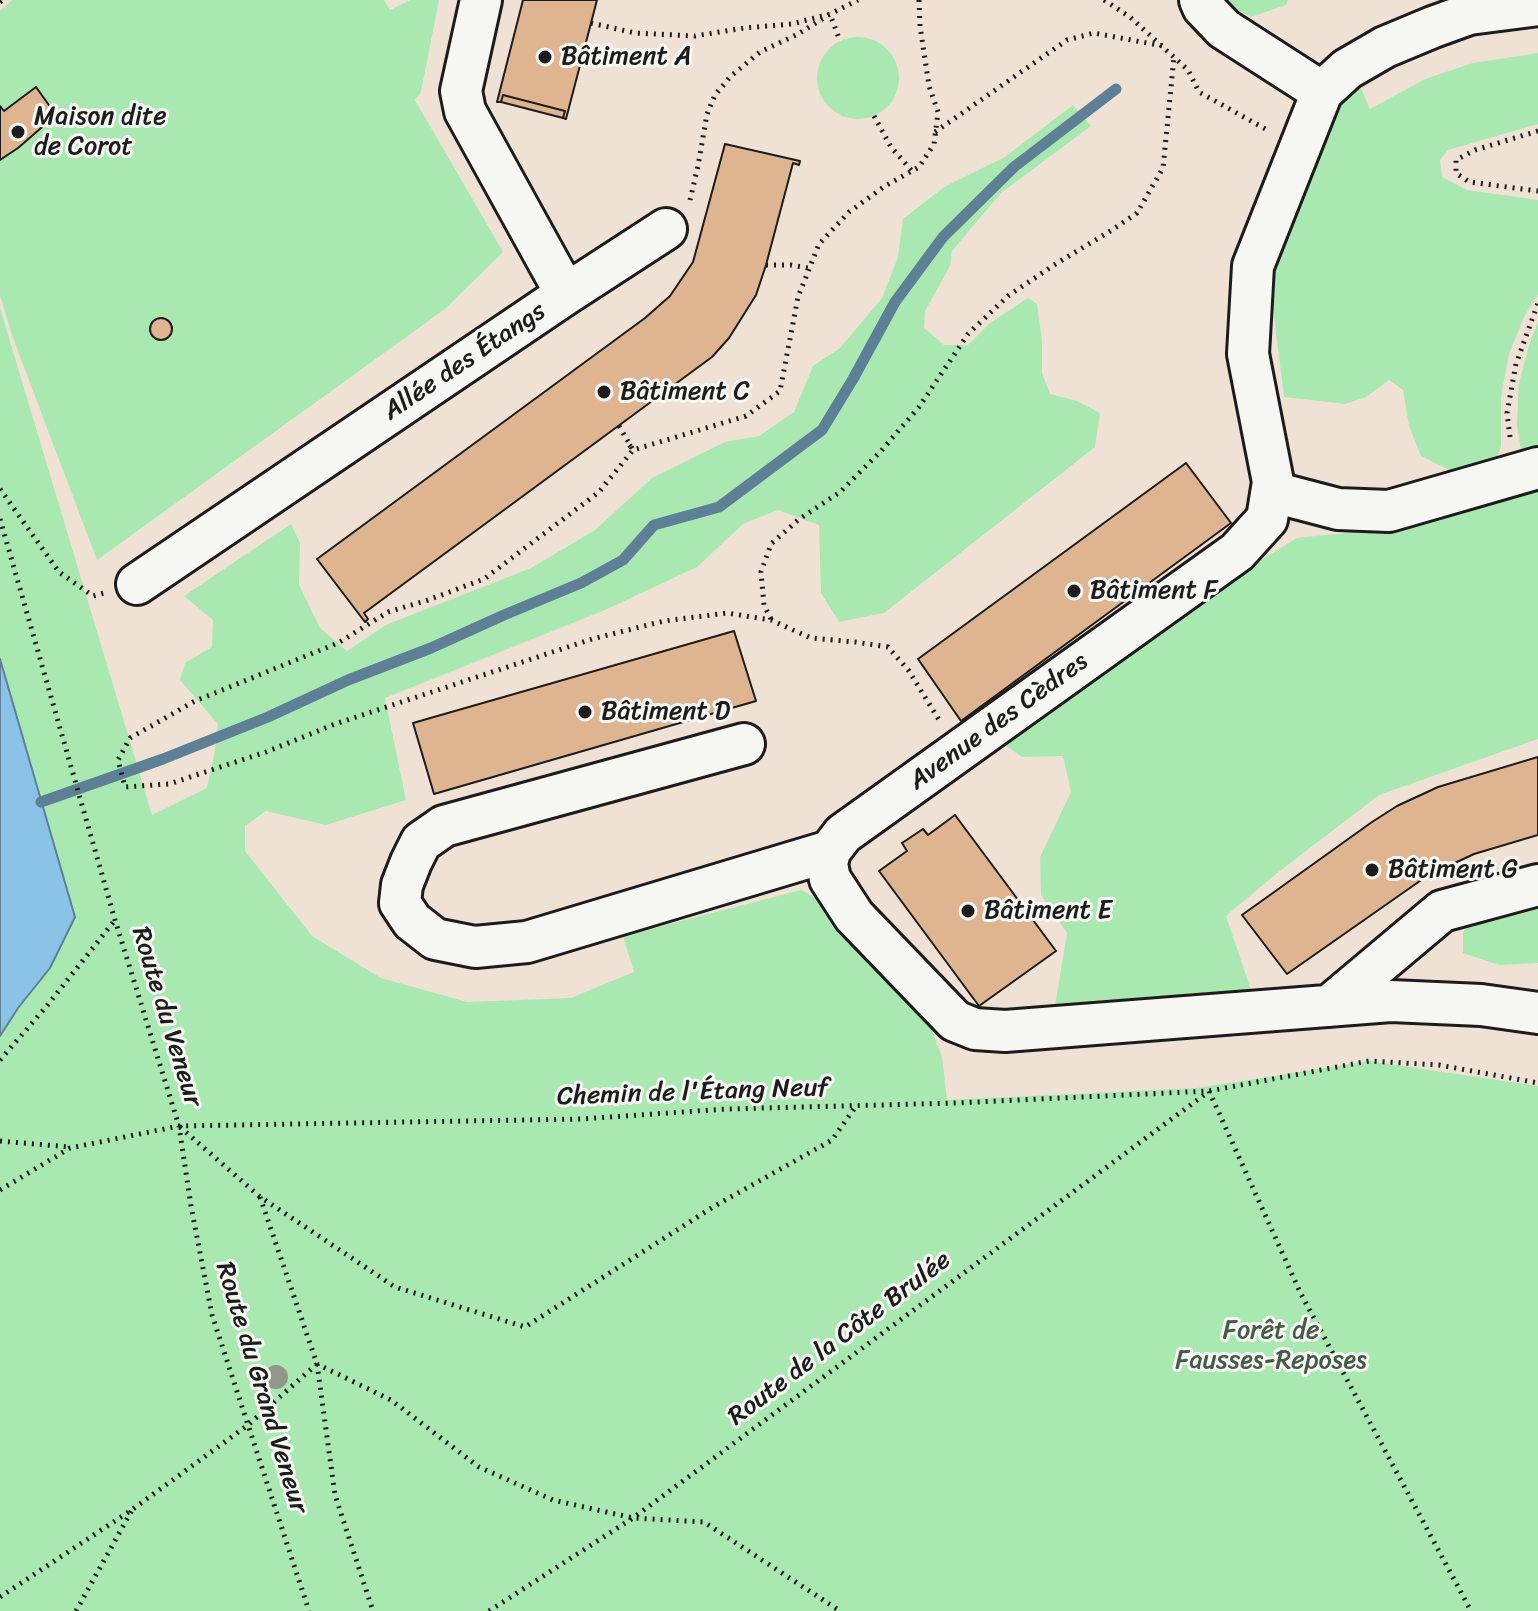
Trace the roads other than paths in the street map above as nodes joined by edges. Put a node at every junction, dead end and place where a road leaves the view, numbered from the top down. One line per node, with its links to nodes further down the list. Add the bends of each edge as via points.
1 (481, 0): 6 (lane, Allée des Étangs, via 461,91 465,111)
2 (1200, 0): 4 (lane, via 1224,29)
3 (1538, 5): 4 (lane, Avenue des Cèdres, via 1469,14 1421,32 1347,69)
4 (1322, 92): 8 (lane, Avenue des Cèdres, via 1253,266 1248,354)
5 (666, 229): 6 (lane)
6 (566, 294): 9 (lane, Allée des Étangs)
7 (1527, 471): 8 (lane, via 1389,511 1338,509)
8 (1273, 492): 11 (lane, Avenue des Cèdres, via 1267,519 1237,552 843,834)
9 (137, 584)
10 (744, 744): 11 (lane, via 444,826 421,842 400,903 435,939 475,947 527,942)
11 (830, 851): 13 (lane, via 830,879 854,916 955,1021 975,1029)
12 (1538, 885): 13 (lane, via 1442,911)
13 (1329, 1006): 14 (lane, via 1391,1001)
14 (1538, 1013)

